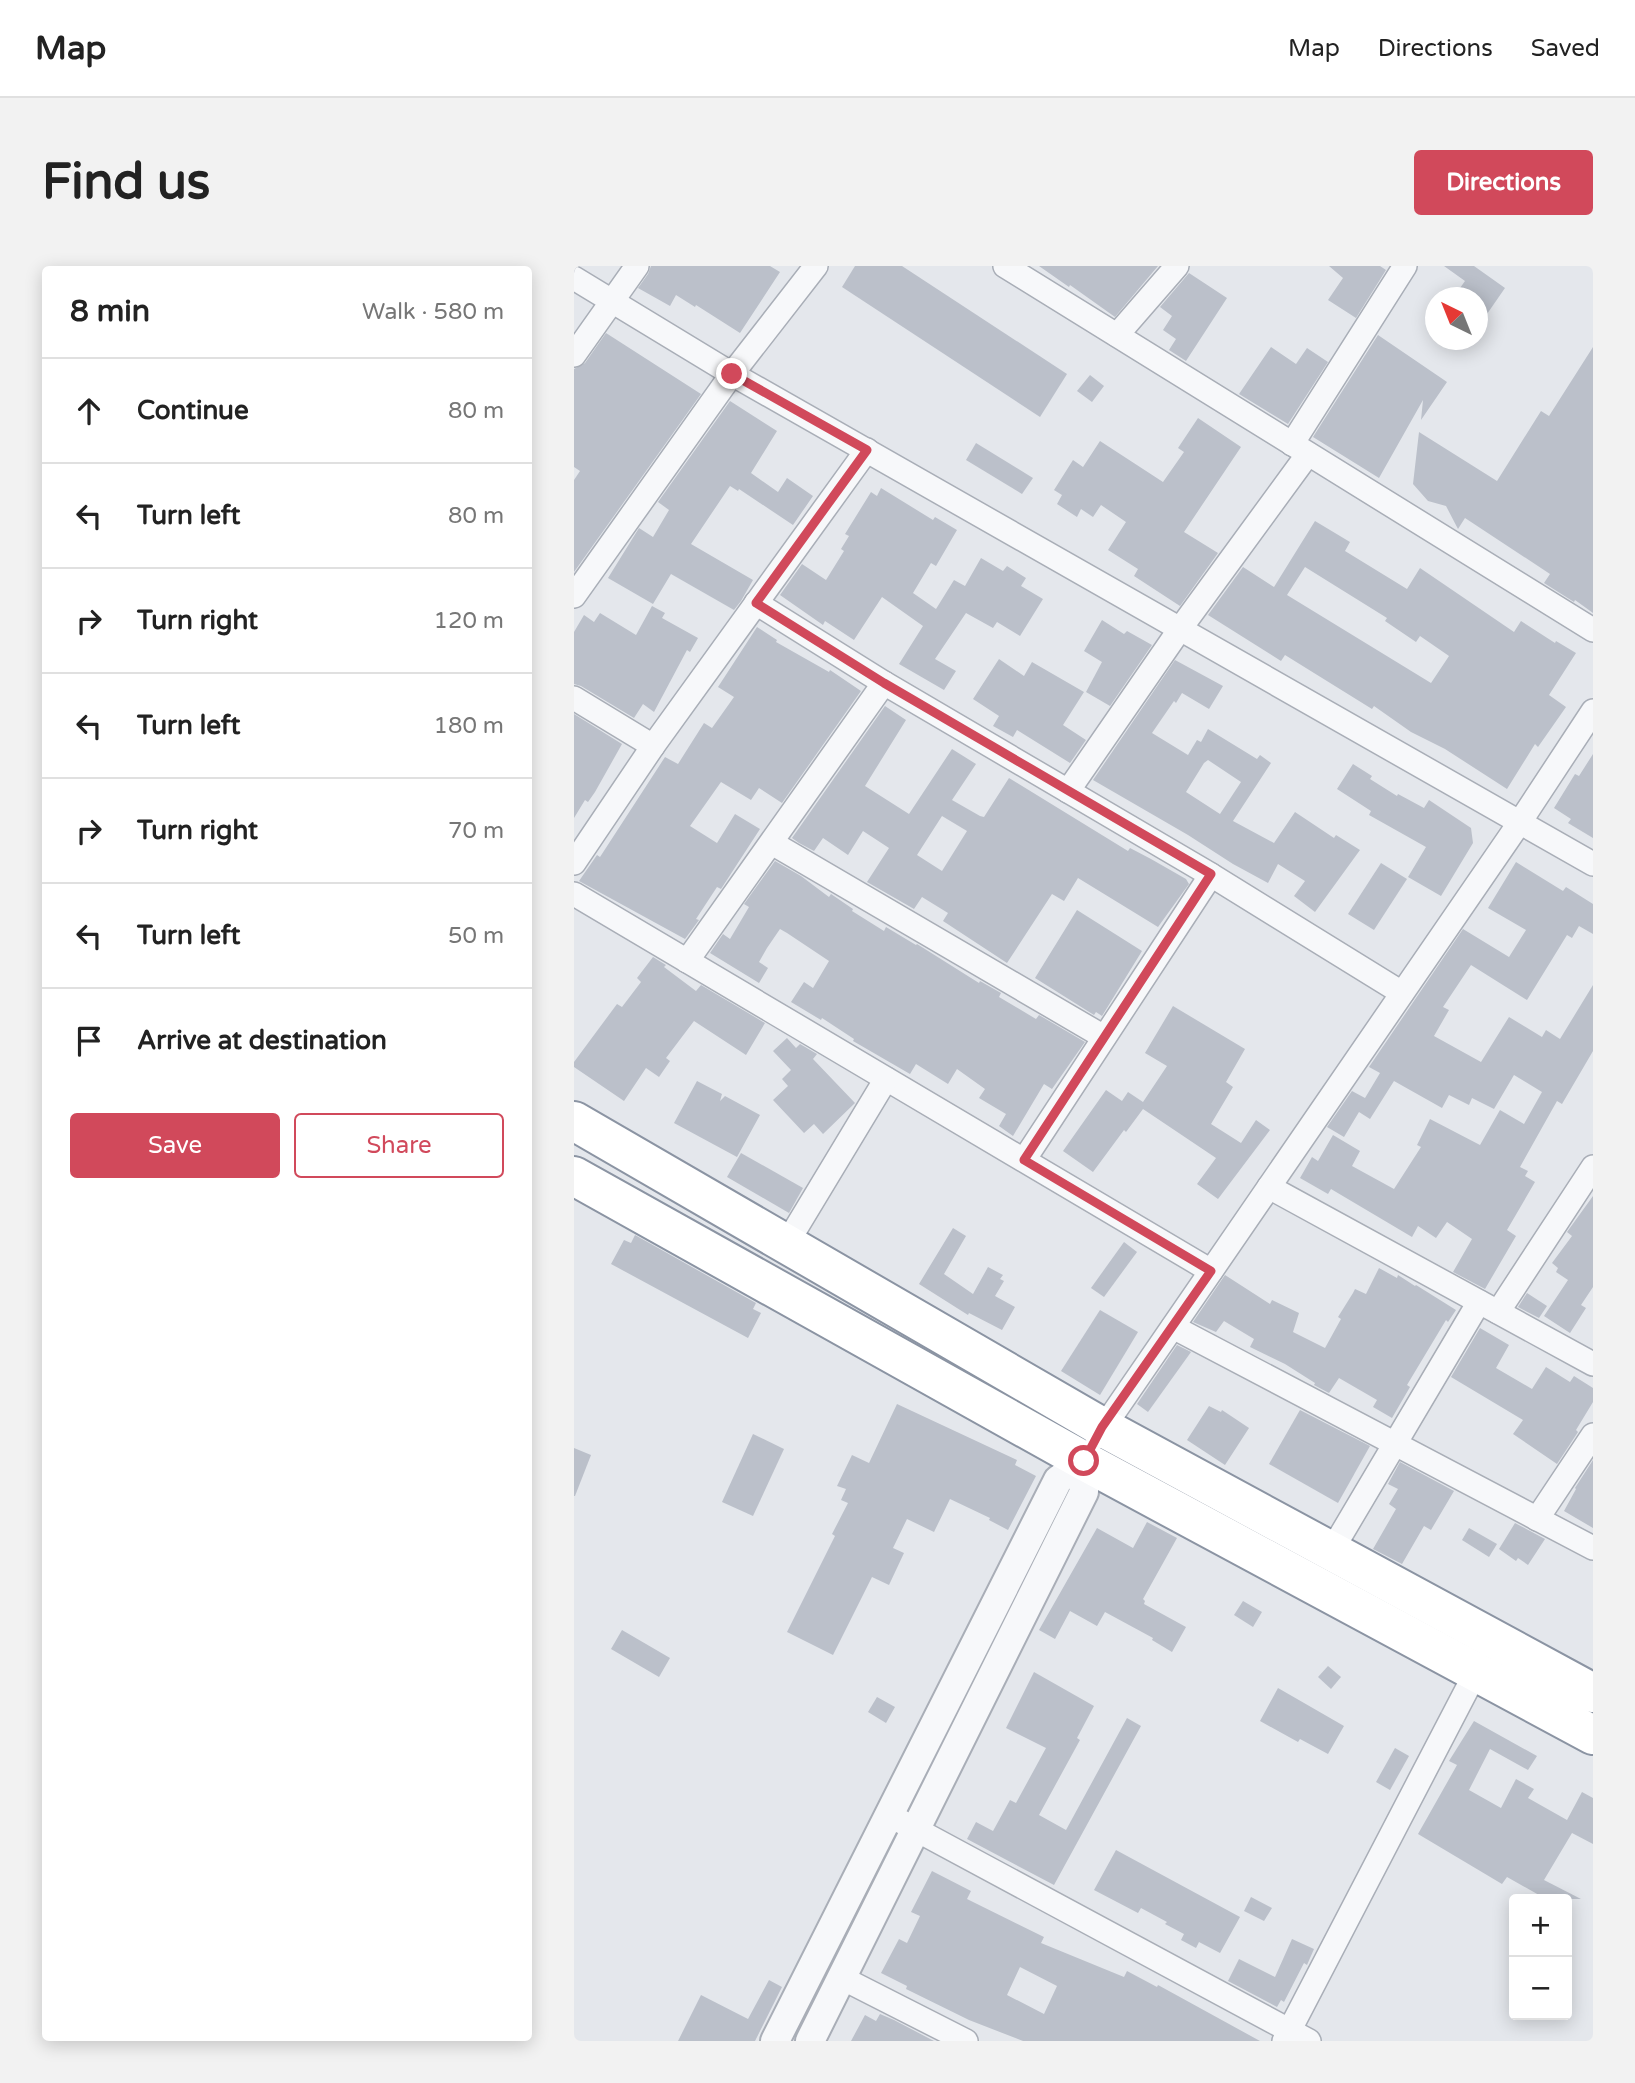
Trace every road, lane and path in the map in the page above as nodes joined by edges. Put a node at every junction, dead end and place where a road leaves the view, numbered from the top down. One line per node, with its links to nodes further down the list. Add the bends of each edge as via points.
1 (637, 266): 7 (street)
2 (816, 266): 10 (street)
3 (1005, 266): 8 (street)
4 (1177, 266): 8 (street)
5 (1405, 266): 11 (street)
6 (574, 278): 7 (street)
7 (612, 302): 9 (street); 10 (street)
8 (1116, 335): 11 (street)
9 (574, 355)
10 (732, 374): 12 (street); 13 (street)
11 (1300, 449): 15 (street); 16 (street)
12 (867, 450): 14 (street); 15 (street)
13 (574, 596)
14 (756, 603): 17 (street); 20 (street)
15 (1180, 628): 21 (street); 22 (street)
16 (1593, 630)
17 (884, 683): 21 (street); 23 (street)
18 (574, 698): 20 (street)
19 (1592, 716): 22 (street)
20 (653, 746): 24 (street)
21 (1068, 791): 26 (street)
22 (1520, 822): 25 (street); 29 (street)
23 (772, 843): 28 (street); 30 (street)
24 (574, 863)
25 (1593, 864)
26 (1211, 874): 29 (street); 30 (street)
27 (574, 894): 28 (street)
28 (687, 961): 31 (street)
29 (1402, 993): 36 (street)
30 (1104, 1037): 33 (street)
31 (886, 1079): 33 (street); 37 (street)
32 (574, 1121): 37 (highway)
33 (1024, 1160): 38 (street)
34 (1593, 1167): 39 (street)
35 (574, 1176): 45 (highway)
36 (1269, 1187): 38 (street); 39 (street)
37 (787, 1243): 42 (highway)
38 (1211, 1271): 40 (street)
39 (1488, 1307): 41 (street); 44 (street)
40 (1173, 1328): 42 (street); 44 (street)
41 (1593, 1364)
42 (1102, 1427): 45 (street); 48 (highway)
43 (1593, 1435): 46 (street)
44 (1395, 1444): 46 (street); 48 (street)
45 (1084, 1461): 49 (highway); 52 (street, via 1058,1480); 53 (street, via 1084,1492)
46 (1537, 1519): 47 (street)
47 (1593, 1548)
48 (1332, 1550): 50 (highway)
49 (1476, 1672): 51 (highway); 55 (street)
50 (1593, 1693)
51 (1593, 1735)
52 (889, 1815): 53 (street); 56 (street)
53 (916, 1829): 54 (street); 55 (street)
54 (842, 1978): 57 (street); 58 (street)
55 (1294, 2038)
56 (775, 2041)
57 (810, 2041)
58 (966, 2041)

